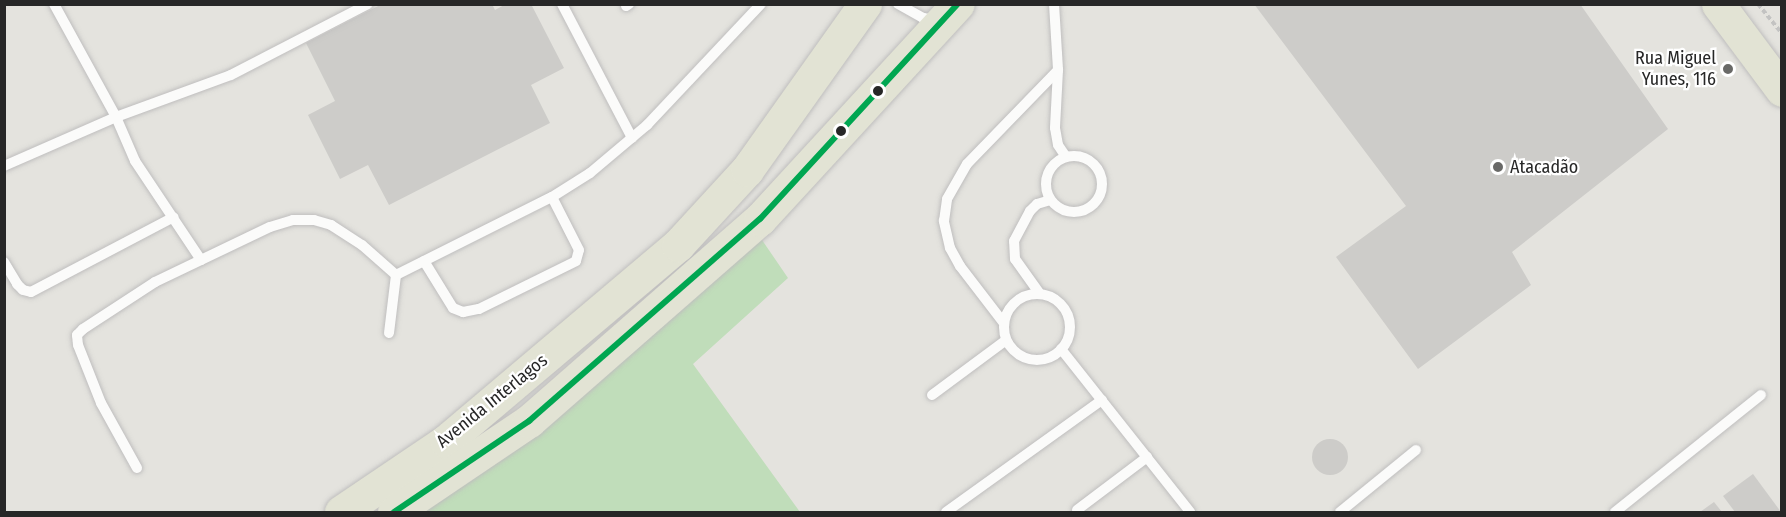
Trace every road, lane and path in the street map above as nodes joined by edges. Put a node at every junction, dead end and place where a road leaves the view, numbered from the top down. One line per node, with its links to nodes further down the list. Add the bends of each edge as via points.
1 (54, 4): 14 (lane)
2 (368, 4): 14 (lane, via 231,75)
3 (562, 4): 15 (lane)
4 (761, 4): 15 (lane)
5 (865, 4): 37 (main road, Avenida Interlagos, via 747,170 678,245 446,441)
6 (898, 4): 10 (lane, via 923,18)
7 (1054, 4): 12 (lane)
8 (1718, 4): 13 (main road)
9 (1758, 4): 11 (path)
10 (950, 13): 38 (main road, Avenida Interlagos, via 760,219 529,421)
11 (1782, 34)
12 (1058, 70): 16 (lane, via 1055,128 1058,145); 26 (lane, via 967,164 947,199 944,221 950,248)
13 (1779, 80)
14 (116, 117): 17 (lane); 20 (lane, via 135,161)
15 (632, 138): 18 (lane, via 590,173)
16 (1066, 157): 19 (lane, via 1049,173); 19 (lane, via 1078,157 1095,165 1101,192 1090,207 1081,211 1063,209)
17 (4, 166)
18 (552, 197): 22 (lane); 22 (lane, via 579,250 576,261 479,309 463,312 453,308)
19 (1050, 200): 25 (lane, via 1030,211 1014,241 1015,259)
20 (174, 217): 21 (lane); 23 (lane, via 31,292 23,290)
21 (201, 260): 24 (lane, via 270,227 293,219 314,220 331,225 362,245); 35 (lane, via 146,288 77,335 101,403)
22 (424, 261): 24 (lane)
23 (4, 262)
24 (396, 275): 27 (lane)
25 (1040, 294): 26 (lane, via 1021,296 1011,304); 29 (lane, via 1059,302 1070,320 1067,341)
26 (1004, 322): 28 (lane)
27 (389, 333)
28 (1006, 340): 29 (lane, via 1012,350 1032,360 1053,356); 30 (lane)
29 (1061, 349): 32 (lane)
30 (932, 395)
31 (1761, 395): 42 (lane)
32 (1102, 400): 34 (lane); 39 (lane)
33 (1416, 450): 41 (lane)
34 (1148, 458): 36 (lane); 40 (lane)
35 (137, 468)
36 (1077, 510)
37 (340, 513)
38 (394, 513)
39 (946, 513)
40 (1190, 513)
41 (1340, 513)
42 (1615, 513)

